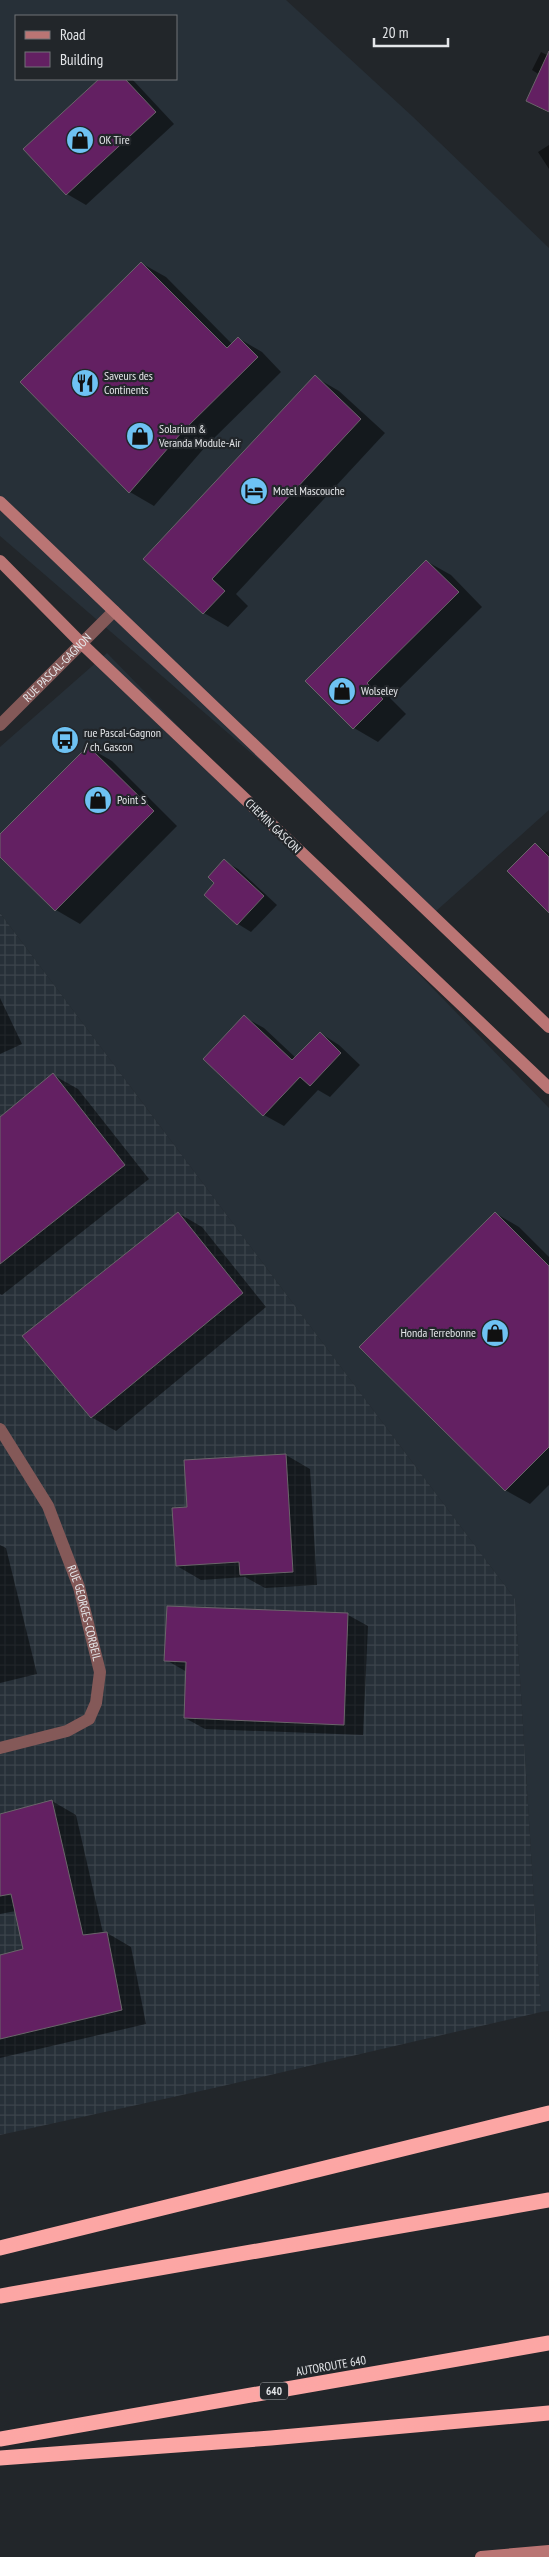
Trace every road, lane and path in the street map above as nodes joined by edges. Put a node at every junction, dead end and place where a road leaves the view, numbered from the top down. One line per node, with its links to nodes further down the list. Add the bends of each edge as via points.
1 (0, 502): 3 (main road)
2 (0, 562): 4 (main road, CHEMIN GASCON)
3 (114, 611): 4 (street, RUE PASCAL-GAGNON); 6 (main road)
4 (80, 643): 5 (street, RUE PASCAL-GAGNON); 7 (main road, CHEMIN GASCON)
5 (0, 725)
6 (549, 1027)
7 (549, 1088)
8 (0, 1429): 9 (street, RUE GEORGES-CORBEIL, via 48,1506 79,1587 100,1672 96,1704 89,1719 67,1731)
9 (0, 1748)
10 (549, 2113): 12 (highway)
11 (549, 2200): 13 (highway)
12 (0, 2248)
13 (0, 2296)
14 (549, 2343): 16 (highway, AUTOROUTE 640 / 640)
15 (549, 2414): 17 (highway)
16 (0, 2439)
17 (0, 2458)
18 (549, 2551): 19 (main road)
19 (481, 2557)

